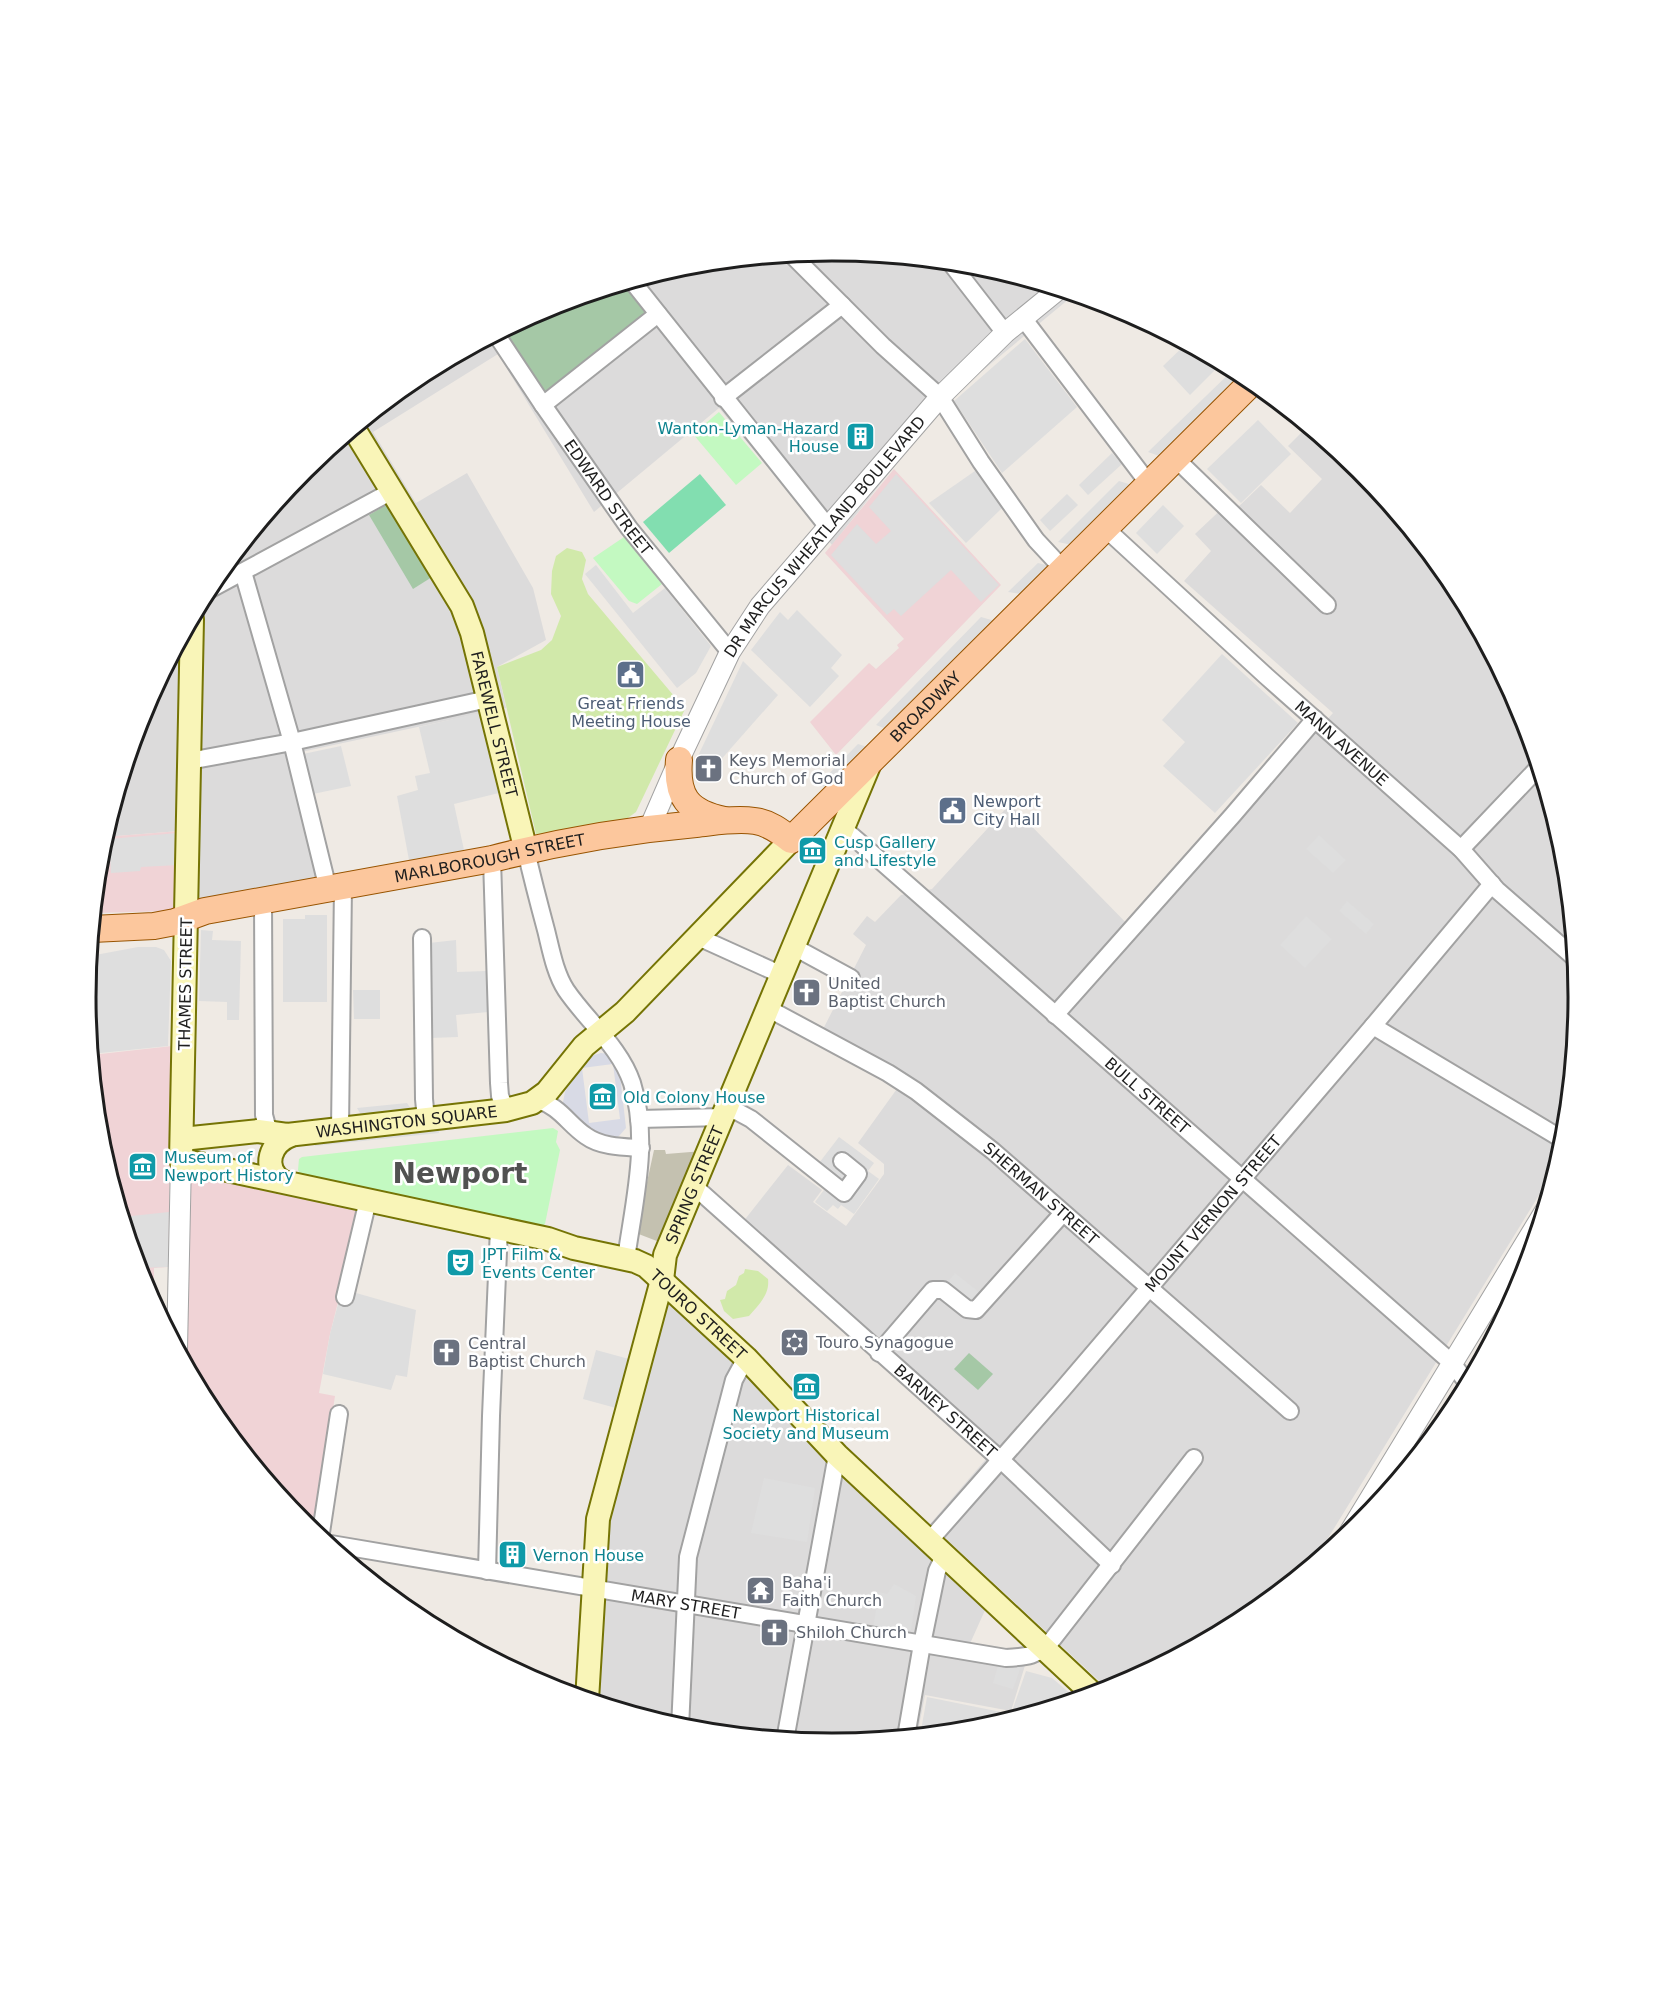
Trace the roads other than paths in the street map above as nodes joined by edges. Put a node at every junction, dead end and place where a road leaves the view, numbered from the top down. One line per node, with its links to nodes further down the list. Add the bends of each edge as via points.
1 (799, 262): 5 (street)
2 (958, 272): 8 (street)
3 (637, 288): 6 (street)
4 (1052, 295): 7 (street, DR MARCUS WHEATLAND BOULEVARD)
5 (842, 305): 11 (street); 12 (street)
6 (658, 314): 12 (street); 13 (street)
7 (1023, 318): 8 (street, DR MARCUS WHEATLAND BOULEVARD); 16 (street)
8 (1005, 333): 11 (street, DR MARCUS WHEATLAND BOULEVARD)
9 (500, 341): 13 (street, EDWARD STREET)
10 (1246, 388): 15 (main road, BROADWAY)
11 (940, 397): 18 (street, DR MARCUS WHEATLAND BOULEVARD); 20 (street, via 1036,540)
12 (723, 398): 18 (street)
13 (543, 405): 25 (street, EDWARD STREET, via 629,528)
14 (358, 435): 17 (main road, FAREWELL STREET)
15 (1175, 458): 16 (main road, BROADWAY); 23 (street)
16 (1143, 477): 19 (main road, BROADWAY)
17 (392, 491): 21 (street); 26 (main road, FAREWELL STREET, via 462,606)
18 (828, 527): 25 (street, DR MARCUS WHEATLAND BOULEVARD, via 760,606)
19 (1105, 528): 20 (main road, BROADWAY); 27 (street, MANN AVENUE)
20 (1063, 569): 31 (main road, BROADWAY)
21 (243, 572): 22 (street); 28 (street)
22 (224, 582)
23 (1327, 604)
24 (188, 642): 30 (main road, THAMES STREET)
25 (730, 652): 29 (street, DR MARCUS WHEATLAND BOULEVARD)
26 (488, 699): 28 (street); 38 (main road, FAREWELL STREET)
27 (1315, 719): 37 (street, MANN AVENUE); 52 (street)
28 (292, 742): 30 (street); 41 (street)
29 (679, 760): 33 (main road, via 680,790 687,801 705,814); 34 (street, DR MARCUS WHEATLAND BOULEVARD)
30 (189, 761): 43 (main road, THAMES STREET)
31 (870, 762): 35 (main road, SPRING STREET); 36 (main road, BROADWAY)
32 (1534, 773): 37 (street)
33 (727, 821): 34 (main road, MARLBOROUGH STREET); 36 (main road, MARLBOROUGH STREET, via 760,822)
34 (649, 829): 38 (main road, MARLBOROUGH STREET)
35 (841, 832): 47 (main road, SPRING STREET); 52 (street, BULL STREET, via 851,835)
36 (791, 840): 45 (main road, BROADWAY)
37 (1461, 849): 40 (street, MANN AVENUE)
38 (526, 851): 39 (main road, MARLBOROUGH STREET); 54 (street, FAREWELL STREET, via 556,969 566,990)
39 (492, 859): 41 (main road, MARLBOROUGH STREET); 56 (street, via 499,1083)
40 (1492, 884): 48 (street, MANN AVENUE); 53 (street, MOUNT VERNON STREET)
41 (335, 887): 42 (main road, MARLBOROUGH STREET); 60 (street)
42 (263, 901): 43 (main road, MARLBOROUGH STREET); 61 (street, via 264,1116 267,1126)
43 (187, 918): 44 (main road, MARLBOROUGH STREET, via 154,926); 64 (main road, THAMES STREET)
44 (100, 929)
45 (698, 937): 49 (street); 54 (main road, BROADWAY, via 619,1018)
46 (422, 938): 58 (street)
47 (794, 947): 49 (main road, SPRING STREET); 50 (street)
48 (1567, 951)
49 (782, 975): 51 (main road, SPRING STREET)
50 (851, 978)
51 (769, 1009): 57 (main road, SPRING STREET); 70 (street, SHERMAN STREET, via 916,1091 993,1151)
52 (1055, 1015): 66 (street, BULL STREET)
53 (1373, 1026): 62 (street); 66 (street, MOUNT VERNON STREET)
54 (600, 1032): 55 (main road, WASHINGTON SQUARE); 59 (street, FAREWELL STREET, via 624,1065)
55 (537, 1100): 56 (main road, WASHINGTON SQUARE); 63 (street, via 559,1110 586,1137)
56 (506, 1110): 58 (main road, WASHINGTON SQUARE)
57 (726, 1113): 59 (street); 65 (street, via 738,1112 751,1119 844,1193 858,1174); 68 (main road, SPRING STREET)
58 (426, 1119): 60 (main road, WASHINGTON SQUARE)
59 (639, 1119): 63 (street, FAREWELL STREET)
60 (340, 1129): 61 (main road, WASHINGTON SQUARE)
61 (282, 1133): 64 (main road, WASHINGTON SQUARE, via 258,1131); 67 (main road, via 283,1138 270,1158 272,1172)
62 (1556, 1136)
63 (641, 1148): 73 (street, FAREWELL STREET)
64 (182, 1150): 67 (main road, TOURO STREET); 77 (street, THAMES STREET)
65 (842, 1161)
66 (1242, 1178): 75 (street, MOUNT VERNON STREET); 80 (street, BULL STREET)
67 (281, 1181): 69 (main road, TOURO STREET)
68 (695, 1187): 74 (main road, SPRING STREET, via 665,1256); 78 (street, BARNEY STREET)
69 (368, 1200): 71 (main road, TOURO STREET); 76 (street)
70 (1063, 1213): 75 (street, SHERMAN STREET); 78 (street, via 976,1310 967,1310 943,1290 933,1290)
71 (499, 1228): 73 (main road, TOURO STREET); 92 (street)
72 (1529, 1236): 80 (street)
73 (626, 1259): 74 (main road, TOURO STREET, via 643,1264)
74 (662, 1280): 79 (main road, TOURO STREET); 93 (main road, SPRING STREET, via 598,1519)
75 (1148, 1288): 82 (street, SHERMAN STREET); 86 (street, MOUNT VERNON STREET)
76 (345, 1297)
77 (177, 1333)
78 (879, 1353): 86 (street, BARNEY STREET)
79 (746, 1358): 84 (main road, TOURO STREET); 94 (street, via 734,1380 688,1557)
80 (1452, 1363): 81 (street, BULL STREET); 87 (street)
81 (1463, 1377)
82 (1290, 1411)
83 (339, 1414): 88 (street)
84 (837, 1455): 90 (main road, TOURO STREET); 95 (street)
85 (1194, 1458): 91 (street)
86 (1001, 1460): 90 (street, MOUNT VERNON STREET); 91 (street, BARNEY STREET)
87 (1367, 1503)
88 (322, 1527)
89 (341, 1546): 92 (street, MARY STREET)
90 (938, 1547): 96 (street); 97 (main road, TOURO STREET)
91 (1112, 1565): 97 (street)
92 (487, 1571): 93 (street, MARY STREET)
93 (593, 1589): 94 (street, MARY STREET); 99 (main road, SPRING STREET)
94 (684, 1605): 95 (street, MARY STREET); 100 (street)
95 (806, 1625): 96 (street, MARY STREET); 102 (street)
96 (922, 1644): 97 (street, MARY STREET, via 1006,1658 1028,1657); 101 (street)
97 (1044, 1649): 98 (main road, TOURO STREET)
98 (1087, 1688)
99 (587, 1692)
100 (680, 1718)
101 (907, 1730)
102 (786, 1732)

